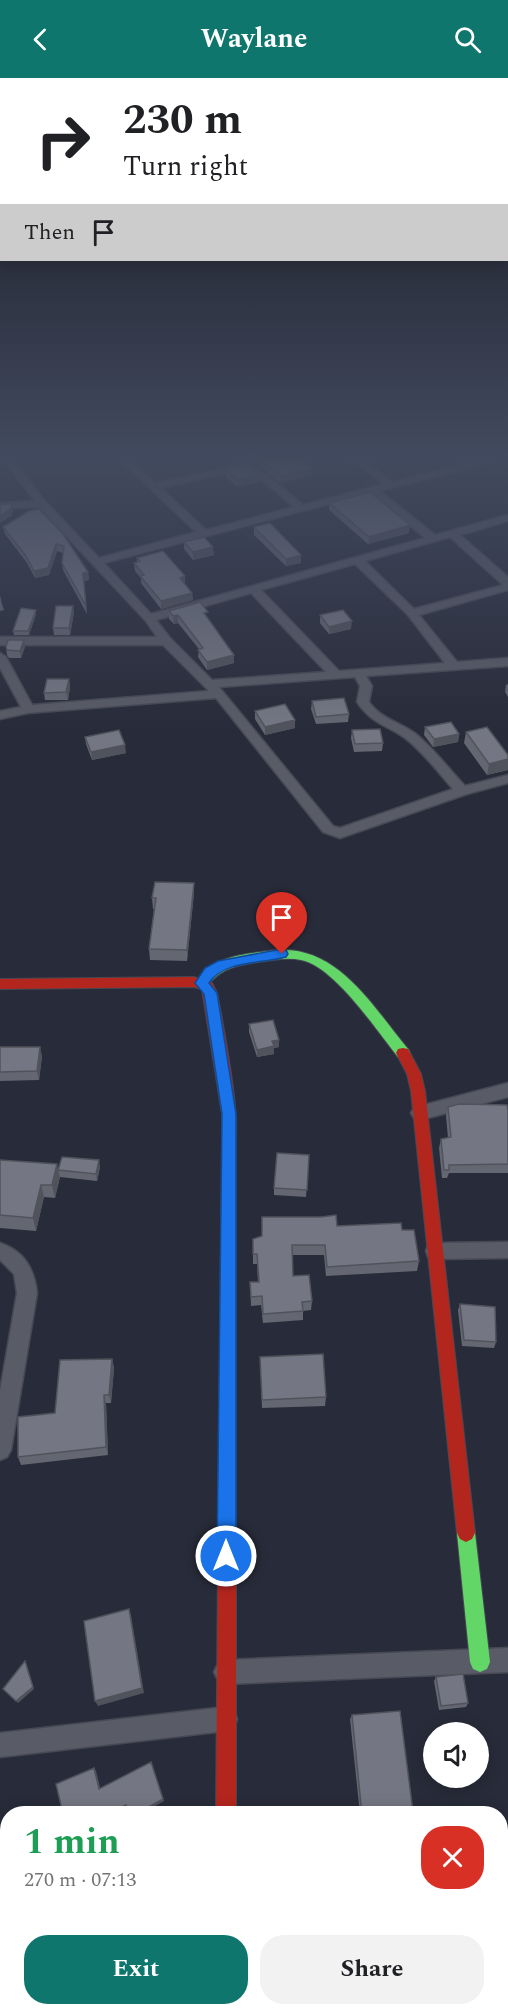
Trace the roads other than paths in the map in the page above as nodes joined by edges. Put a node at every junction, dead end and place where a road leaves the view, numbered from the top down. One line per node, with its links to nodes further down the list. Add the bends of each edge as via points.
1 (84, 550): 6 (street)
2 (140, 550): 6 (street)
3 (392, 550): 5 (street)
4 (471, 550): 7 (street)
5 (357, 560): 8 (street); 9 (street)
6 (95, 562): 10 (street)
7 (508, 585): 9 (street)
8 (254, 589): 10 (street); 17 (street)
9 (412, 613): 15 (street)
10 (149, 618): 12 (street)
11 (0, 641): 12 (street)
12 (166, 641): 18 (street)
13 (0, 657): 20 (street)
14 (508, 662): 15 (street)
15 (453, 665): 16 (street)
16 (358, 672): 17 (street); 23 (street, via 366,686 363,702 370,714 410,736)
17 (336, 675): 18 (street)
18 (208, 684): 19 (street)
19 (219, 694): 20 (street); 23 (street, via 334,832)
20 (28, 709): 21 (street)
21 (0, 715)
22 (508, 779): 23 (street)
23 (462, 791)
24 (202, 983): 25 (street); 27 (street, via 223,964 282,954 312,958 328,967 405,1056 414,1074); 34 (street, via 211,993 229,1114)
25 (0, 984)
26 (508, 1090): 27 (street)
27 (420, 1113): 30 (street)
28 (508, 1250): 30 (street)
29 (0, 1251): 31 (street, via 23,1269 27,1293)
30 (435, 1251): 33 (street)
31 (0, 1450)
32 (508, 1660): 33 (street)
33 (480, 1662): 34 (street)
34 (226, 1672): 35 (street)
35 (225, 1719): 36 (street); 37 (street)
36 (0, 1745)
37 (226, 1806)

